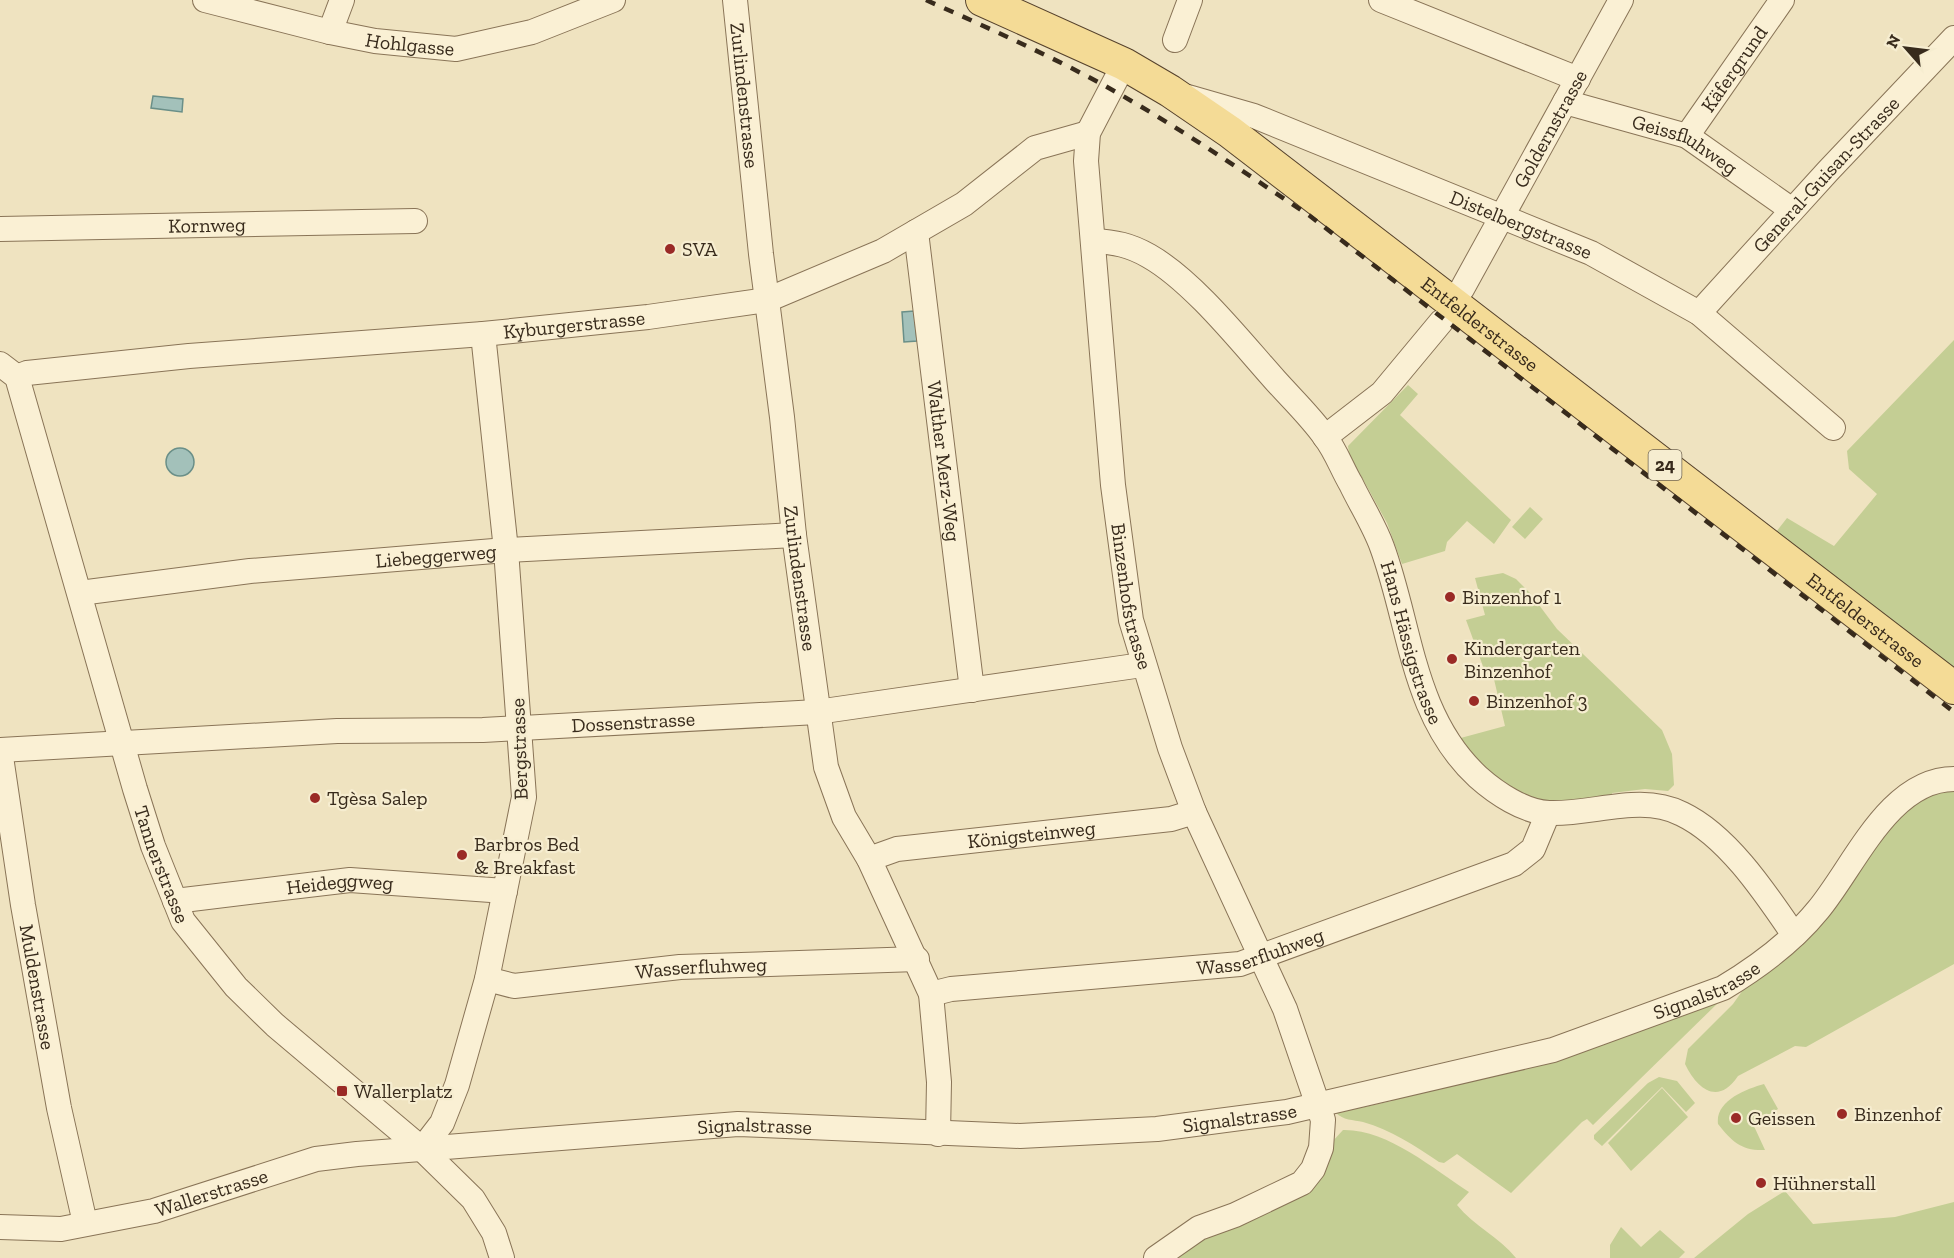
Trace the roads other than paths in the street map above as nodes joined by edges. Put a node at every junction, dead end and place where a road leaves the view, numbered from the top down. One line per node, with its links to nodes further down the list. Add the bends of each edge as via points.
1 (205, 0): 10 (street, Hohlgasse)
2 (342, 0): 10 (street)
3 (613, 0): 10 (street, Hohlgasse, via 532,32 456,49)
4 (735, 0): 26 (street, Zurlindenstrasse)
5 (982, 0): 13 (main road, Entfelderstrasse / 24)
6 (1190, 0): 12 (street)
7 (1381, 0): 14 (street)
8 (1621, 0): 14 (street, Goldernstrasse)
9 (1782, 0): 18 (street, Käfergrund)
10 (330, 32)
11 (1954, 38): 19 (street, General-Guisan-Strasse)
12 (1175, 39)
13 (1124, 64): 15 (main road, Entfelderstrasse / 24); 17 (street, Binzenhofstrasse)
14 (1578, 79): 16 (street, Goldernstrasse)
15 (1171, 92): 20 (street, Distelbergstrasse, via 1254,116); 37 (main road, Entfelderstrasse / 24, via 1302,186)
16 (1565, 102): 18 (street, Geissfluhweg); 20 (street, Goldernstrasse)
17 (1088, 133): 23 (street, Kyburgerstrasse, via 1035,148 964,204); 24 (street, Binzenhofstrasse, via 1086,161)
18 (1688, 136): 19 (street, Geissfluhweg)
19 (1792, 210): 27 (street, General-Guisan-Strasse)
20 (1501, 218): 25 (street, Goldernstrasse); 27 (street, Distelbergstrasse, via 1592,253)
21 (415, 221): 22 (street, Kornweg)
22 (0, 229)
23 (916, 232): 26 (street, Kyburgerstrasse, via 883,251); 38 (street, Walther Merz-Weg)
24 (1093, 241): 32 (street, Hans Hässigstrasse, via 1120,242 1151,257 1188,286); 36 (street, Binzenhofstrasse, via 1113,485 1131,620)
25 (1462, 289)
26 (767, 300): 29 (street, Kyburgerstrasse); 33 (street, Zurlindenstrasse)
27 (1699, 313): 31 (street, Distelbergstrasse)
28 (1441, 322): 32 (street, via 1382,393)
29 (483, 334): 30 (street, Kyburgerstrasse, via 189,356 27,373); 34 (street, Bergstrasse)
30 (9, 370): 35 (street, Tannerstrasse)
31 (1833, 428)
32 (1325, 437): 45 (street, Hans Hässigstrasse, via 1382,546 1421,684 1442,735 1489,786 1526,807)
33 (794, 535): 34 (street, Liebeggerweg); 39 (street, Zurlindenstrasse)
34 (506, 549): 35 (street, Liebeggerweg, via 250,572); 40 (street, Bergstrasse)
35 (80, 593): 41 (street, Tannerstrasse)
36 (1142, 665): 38 (street, Dossenstrasse); 44 (street, Binzenhofstrasse)
37 (1954, 688)
38 (972, 690): 39 (street, Dossenstrasse)
39 (817, 712): 40 (street, Dossenstrasse); 46 (street, Zurlindenstrasse, via 826,767 844,817)
40 (521, 728): 41 (street, Dossenstrasse, via 337,731); 47 (street, Bergstrasse, via 524,797)
41 (123, 741): 42 (street, Dossenstrasse); 48 (street, Tannerstrasse, via 153,846)
42 (0, 750): 57 (street, Muldenstrasse, via 59,1108)
43 (1954, 779): 49 (street, Signalstrasse, via 1931,783 1901,799 1818,911)
44 (1194, 812): 46 (street, Königsteinweg, via 1171,819 897,849); 50 (street, Binzenhofstrasse)
45 (1548, 813): 49 (street, Hans Hässigstrasse, via 1632,805 1682,813 1742,865); 50 (street, Wasserfluhweg, via 1533,849 1514,864)
46 (869, 859): 51 (street, Zurlindenstrasse)
47 (505, 891): 48 (street, Heideggweg, via 350,880); 52 (street, Bergstrasse)
48 (175, 901): 56 (street, Tannerstrasse, via 183,921 236,987 275,1025)
49 (1794, 935): 54 (street, Signalstrasse, via 1723,988 1653,1015 1553,1050)
50 (1262, 957): 53 (street, Wasserfluhweg, via 1239,964 951,989); 54 (street, Binzenhofstrasse)
51 (917, 959): 52 (street, Wasserfluhweg, via 680,967 514,986); 53 (street, Zurlindenstrasse)
52 (487, 979): 56 (street, Bergstrasse, via 457,1085 442,1123)
53 (931, 994): 55 (street, Zurlindenstrasse, via 939,1082)
54 (1318, 1106): 55 (street, Signalstrasse, via 1157,1129 1020,1136); 60 (street, Binzenhofstrasse, via 1323,1120 1321,1148 1302,1183 1199,1228)
55 (938, 1134): 56 (street, Signalstrasse, via 738,1124)
56 (422, 1149): 57 (street, Wallerstrasse, via 316,1159 154,1211); 59 (street, Tannerstrasse, via 473,1199 494,1233)
57 (85, 1223): 58 (street, Wallerstrasse, via 61,1229)
58 (0, 1227)
59 (502, 1258)
60 (1155, 1258)

